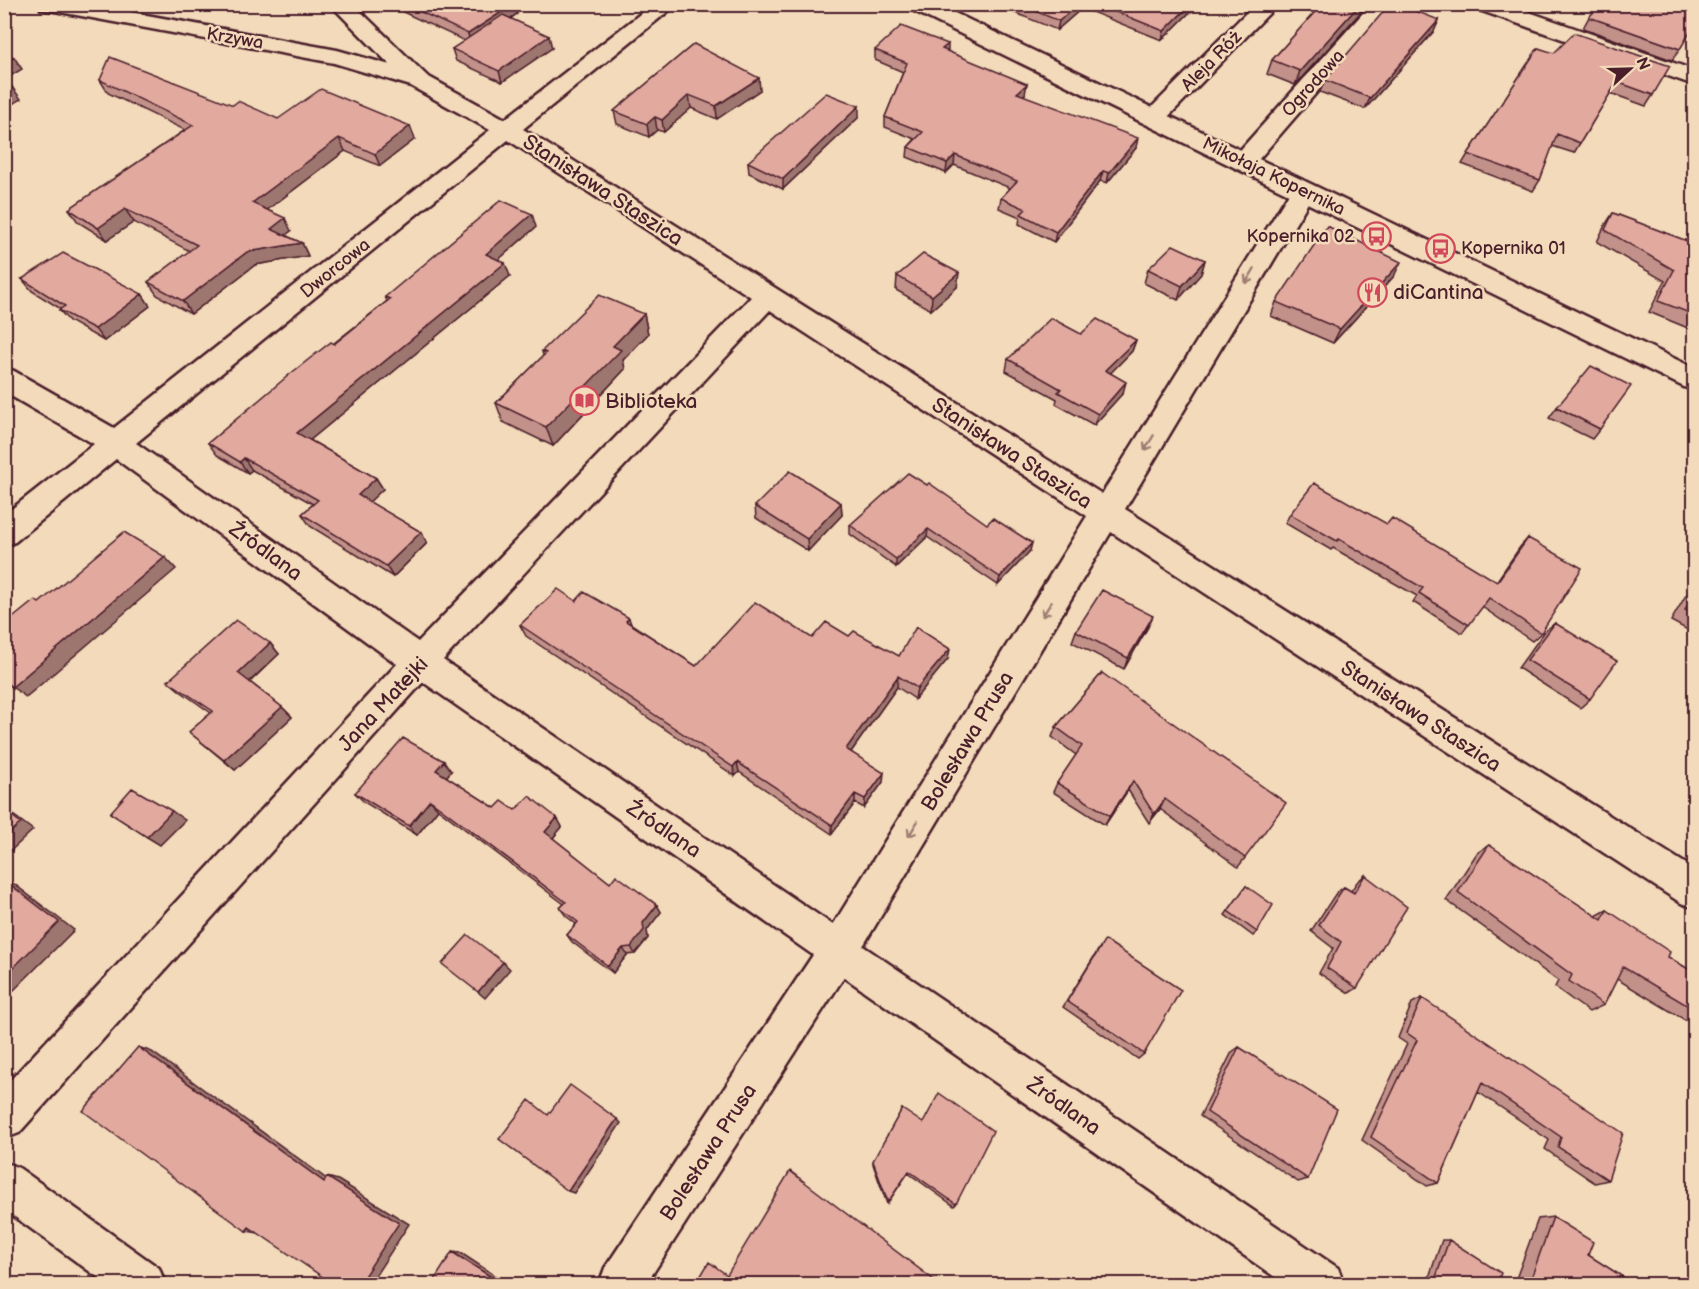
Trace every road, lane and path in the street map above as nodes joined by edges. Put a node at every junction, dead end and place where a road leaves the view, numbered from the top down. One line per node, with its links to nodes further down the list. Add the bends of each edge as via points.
1 (49, 4): 10 (street, Krzywa, via 337,57)
2 (340, 4): 10 (street, Stanisława Staszica)
3 (667, 4): 12 (street, Dworcowa)
4 (918, 4): 8 (street, Mikołaja Kopernika)
5 (1268, 4): 11 (street, Aleja Róż)
6 (1383, 4): 13 (street, Ogrodowa)
7 (1484, 4): 9 (street)
8 (950, 10): 11 (street, Mikołaja Kopernika)
9 (1695, 78)
10 (419, 81): 12 (street, Stanisława Staszica)
11 (1154, 118): 13 (street, Mikołaja Kopernika)
12 (507, 129): 15 (street, Stanisława Staszica); 18 (street, Dworcowa)
13 (1243, 162): 14 (street, Mikołaja Kopernika)
14 (1303, 190): 17 (street, Mikołaja Kopernika); 19 (street, Bolesława Prusa, one-way to 19)
15 (768, 296): 19 (street, Stanisława Staszica); 21 (street, Jana Matejki)
16 (4, 378): 18 (street, Źródlana)
17 (1695, 380)
18 (115, 443): 20 (street, Dworcowa); 21 (street, Źródlana)
19 (1105, 514): 22 (street, Stanisława Staszica); 23 (street, Bolesława Prusa, one-way to 23)
20 (4, 533)
21 (420, 662): 23 (street, Źródlana); 24 (street, Jana Matejki)
22 (1695, 890)
23 (839, 950): 27 (street, Bolesława Prusa); 28 (street, Źródlana)
24 (4, 1118)
25 (4, 1183): 26 (street)
26 (143, 1284)
27 (621, 1284)
28 (1322, 1284)

